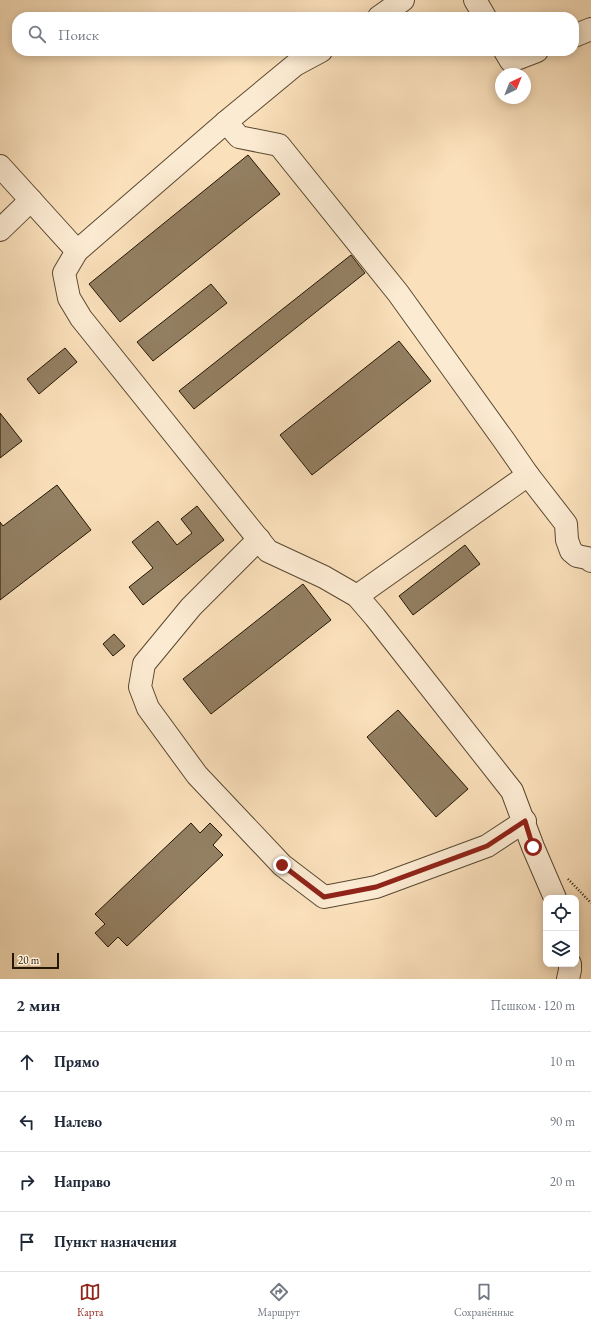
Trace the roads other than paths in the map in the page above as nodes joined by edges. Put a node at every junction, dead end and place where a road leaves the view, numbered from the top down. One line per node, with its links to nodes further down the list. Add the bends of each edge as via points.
1 (403, 0): 3 (street)
2 (475, 0): 4 (street)
3 (386, 12)
4 (482, 12)
5 (591, 29): 6 (street)
6 (579, 34)
7 (312, 56): 10 (street, via 295,65)
8 (508, 56): 9 (street, via 511,61)
9 (524, 56)
10 (226, 122): 14 (street); 15 (street, via 239,137 279,146 398,293)
11 (0, 166): 12 (street)
12 (31, 200): 13 (street); 14 (street)
13 (0, 230)
14 (77, 251): 16 (street, via 64,273 69,298 81,318)
15 (528, 475): 17 (street, via 566,524 571,551); 18 (street)
16 (259, 539): 18 (street, via 268,551 324,577); 19 (street, via 191,607 144,664 140,686 148,708 198,775 282,865 324,897 376,887 487,846)
17 (591, 561)
18 (357, 596): 19 (street, via 512,790)
19 (525, 821): 20 (street)
20 (554, 895)
21 (570, 967): 22 (street)
22 (568, 979)

